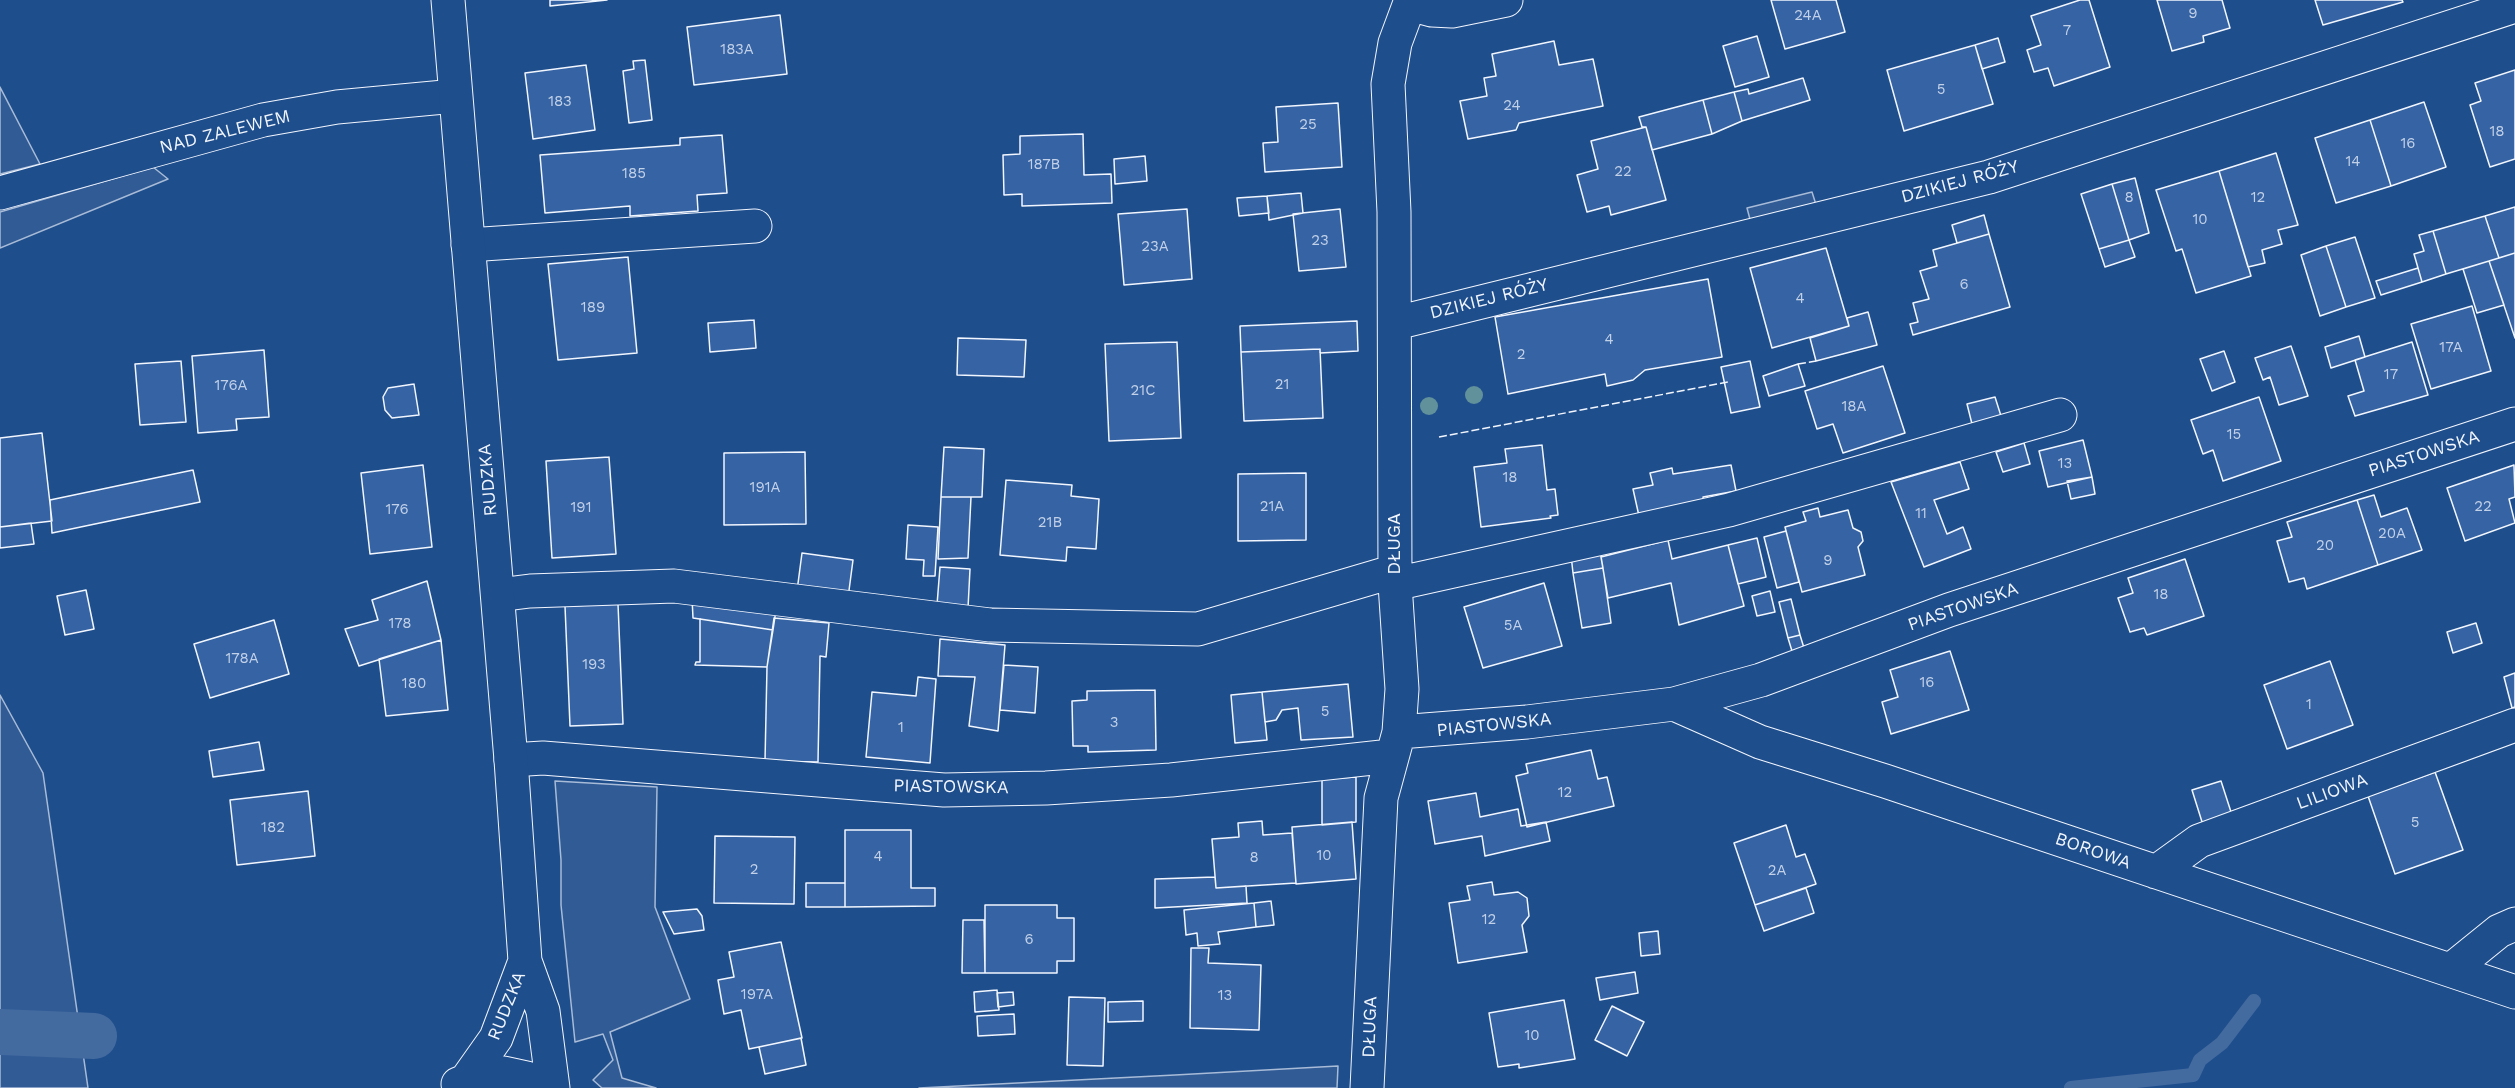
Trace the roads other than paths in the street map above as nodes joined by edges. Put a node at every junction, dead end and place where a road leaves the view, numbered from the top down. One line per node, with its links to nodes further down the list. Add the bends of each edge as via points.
1 (448, 0): 5 (street, RUDZKA)
2 (1506, 0): 3 (street, via 1452,11 1432,10)
3 (1411, 2): 9 (street, DŁUGA, via 1395,43 1388,84)
4 (2515, 6): 9 (street, DZIKIEJ RÓŻY, via 1989,177)
5 (455, 96): 6 (street, NAD ZALEWEM, via 337,107 263,120); 8 (street, RUDZKA)
6 (0, 193)
7 (755, 226): 8 (street)
8 (468, 245): 13 (street, RUDZKA)
9 (1396, 323): 12 (street, DŁUGA)
10 (2060, 415): 12 (street, via 1729,510)
11 (2515, 424): 14 (street, PIASTOWSKA, via 1949,610 1761,680)
12 (1395, 577): 13 (street, via 1198,629 990,625 674,586); 16 (street, DŁUGA, via 1402,689)
13 (498, 595): 17 (street, RUDZKA)
14 (1674, 704): 16 (street, PIASTOWSKA, via 1527,722); 18 (street, BOROWA, via 1760,742)
15 (2515, 725): 18 (street, LILIOWA, via 2199,841)
16 (1395, 744): 17 (street, PIASTOWSKA, via 1171,780 944,790 543,758); 26 (street, DŁUGA, via 1382,798)
17 (511, 760): 20 (street, RUDZKA)
18 (2156, 872): 21 (street, BOROWA)
19 (2515, 924): 21 (street, via 2499,931)
20 (525, 961): 23 (street, RUDZKA, via 496,1038); 25 (street, RUDZKA, via 543,1011)
21 (2452, 969): 22 (street, BOROWA)
22 (2515, 992)
23 (460, 1084): 24 (street, via 489,1073 510,1073)
24 (543, 1088)
25 (553, 1088)
26 (1367, 1088)

